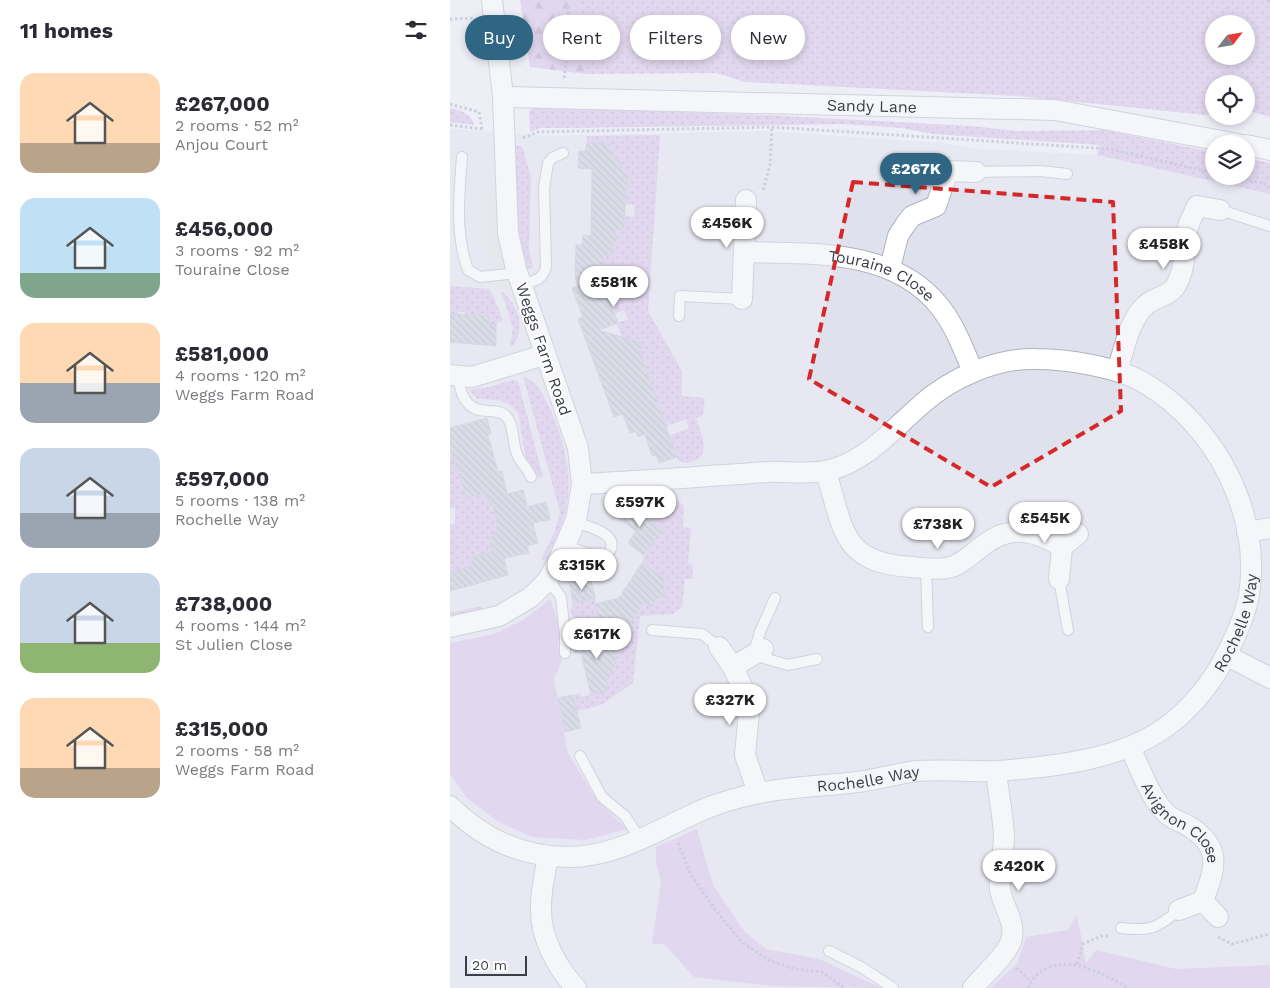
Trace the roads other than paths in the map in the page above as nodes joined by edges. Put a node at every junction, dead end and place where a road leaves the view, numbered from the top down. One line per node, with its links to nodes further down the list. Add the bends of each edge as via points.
1 (492, 0): 2 (street, Weggs Farm Road)
2 (503, 97): 3 (street, Sandy Lane, via 1055,110); 15 (street, Weggs Farm Road, via 508,233)
3 (1205, 138)
4 (1255, 147): 5 (street)
5 (1270, 150)
6 (563, 153): 15 (lane, via 552,158 546,171 544,274 539,279)
7 (462, 157): 15 (lane, via 460,237 468,270 480,277)
8 (976, 172): 9 (lane); 14 (street, via 948,171 936,206 912,216 898,236)
9 (1067, 174)
10 (746, 200): 13 (street)
11 (1220, 210): 12 (lane); 19 (street, via 1197,206 1188,226 1185,261 1174,288 1138,312)
12 (1270, 226)
13 (744, 252): 14 (street, Touraine Close, via 835,255); 16 (street)
14 (890, 268): 20 (street, Touraine Close, via 908,276 940,307)
15 (520, 279): 18 (street, Weggs Farm Road)
16 (742, 299): 17 (lane, via 680,296)
17 (679, 316)
18 (544, 355): 21 (street, via 472,376); 24 (street, Weggs Farm Road, via 578,448)
19 (1117, 371): 20 (street, Rochelle Way, via 1030,359); 27 (street, Rochelle Way, via 1145,383 1202,431 1222,461 1237,494)
20 (973, 372): 22 (street, Rochelle Way, via 926,400 868,452)
21 (455, 375): 23 (lane, via 471,406 506,417 517,454)
22 (826, 472): 24 (street, Rochelle Way, via 774,472); 31 (street, via 846,534 856,550 869,560 889,566)
23 (531, 477)
24 (582, 484): 25 (street, Weggs Farm Road)
25 (575, 522): 29 (street, Weggs Farm Road); 29 (lane, via 602,531 609,537 611,551 607,556 598,557)
26 (1270, 528): 27 (street)
27 (1247, 532): 42 (street, Rochelle Way, via 1251,568 1248,595 1236,637)
28 (1078, 534): 30 (street)
29 (566, 546): 33 (street, Weggs Farm Road)
30 (1062, 547): 31 (street, via 1044,535 1013,531 988,542 954,566); 32 (street)
31 (926, 568): 36 (lane)
32 (1059, 579): 38 (lane)
33 (548, 580): 35 (street, Weggs Farm Road, via 531,597 499,616); 40 (lane, via 561,597)
34 (775, 598): 41 (lane, via 760,632)
35 (450, 627)
36 (928, 627)
37 (652, 630): 39 (lane, via 702,634)
38 (1068, 630)
39 (719, 647): 44 (street)
40 (565, 652)
41 (758, 652): 43 (lane, via 788,665); 44 (street)
42 (1226, 655): 45 (street); 46 (street, Rochelle Way, via 1195,702 1155,735)
43 (817, 659)
44 (733, 667): 49 (street, via 749,711 745,755)
45 (1270, 678)
46 (1130, 746): 48 (street, Rochelle Way, via 1101,756); 53 (street, Avignon Close, via 1154,797 1167,815 1204,837 1212,852 1215,868)
47 (580, 756): 51 (lane, via 602,796 625,816)
48 (996, 771): 49 (street, Rochelle Way, via 916,771 865,781); 60 (street, via 1004,837 999,868 1000,892 1010,918 1012,938 1003,956)
49 (758, 794): 51 (street, Rochelle Way, via 702,810)
50 (451, 809): 52 (street, Rochelle Way, via 497,842 522,852)
51 (640, 839): 52 (street, Rochelle Way, via 594,855)
52 (548, 857): 58 (street, via 540,912 546,939 557,964)
53 (1203, 901): 54 (street); 55 (street)
54 (1180, 910): 56 (lane, via 1148,930)
55 (1218, 917)
56 (1121, 928)
57 (829, 951): 59 (lane)
58 (576, 988)
59 (893, 988)
60 (973, 988)

